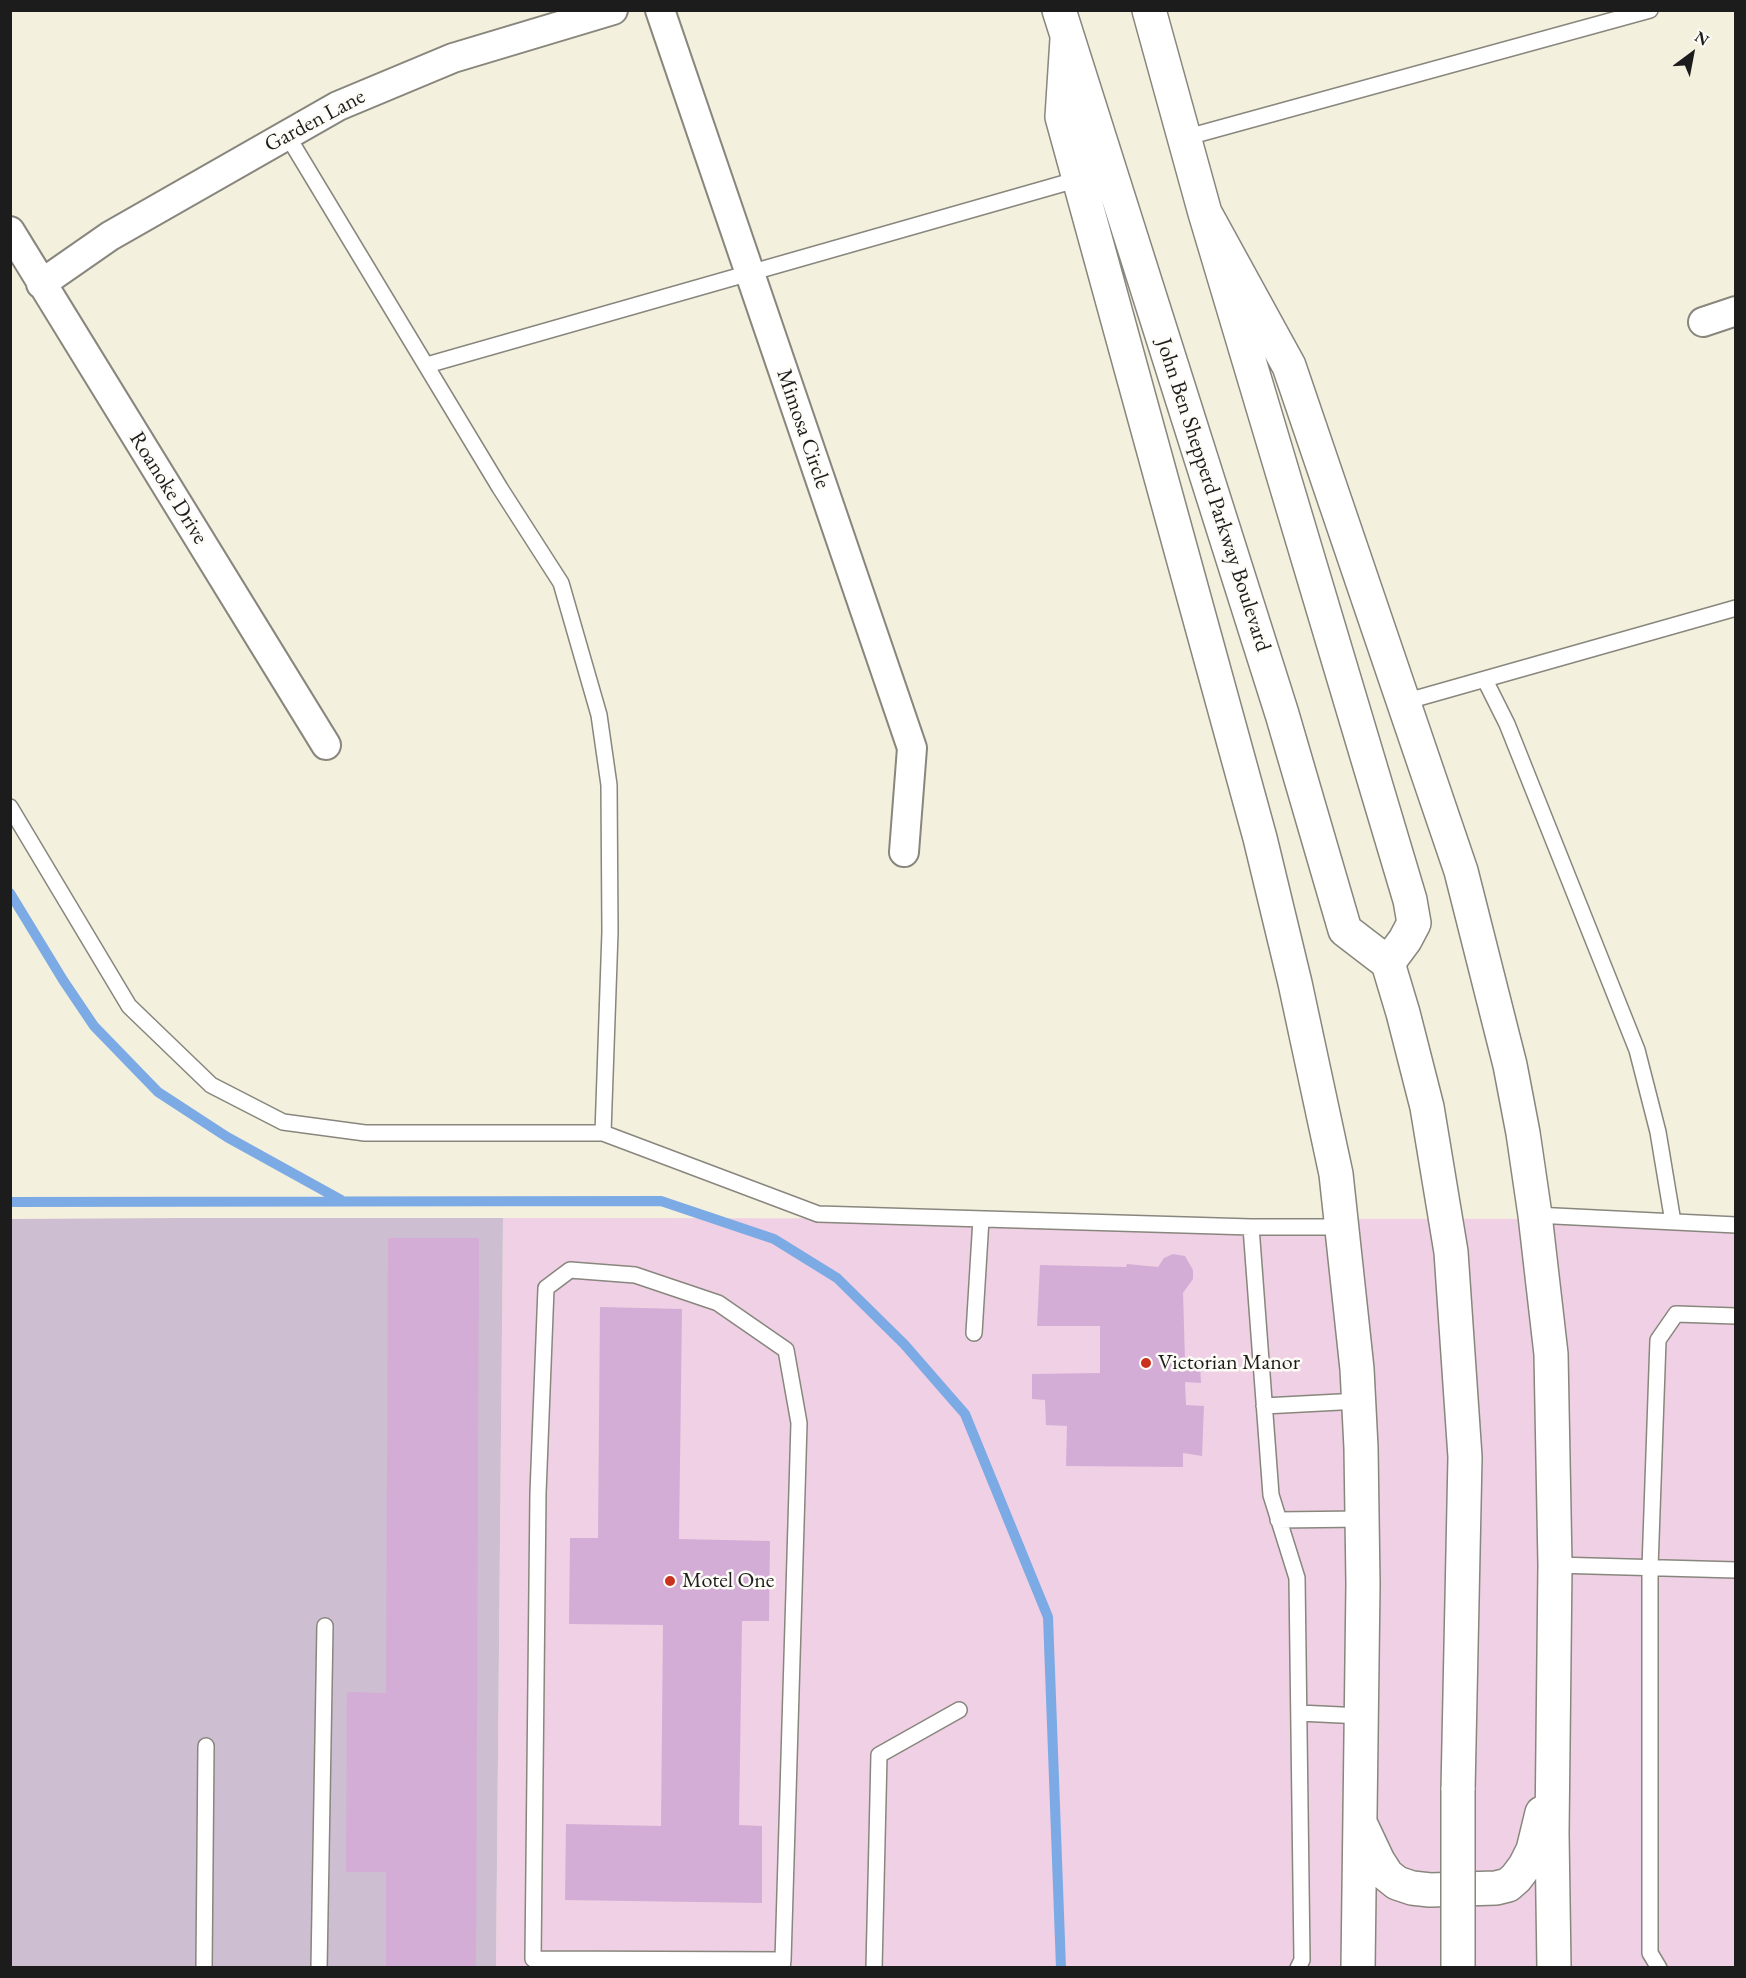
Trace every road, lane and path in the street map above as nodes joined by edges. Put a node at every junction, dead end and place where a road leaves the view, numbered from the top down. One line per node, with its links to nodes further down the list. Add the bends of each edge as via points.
1 (613, 10): 6 (street, Garden Lane, via 453,58 338,106)
2 (660, 10): 11 (street, Mimosa Circle)
3 (1149, 10): 7 (main road)
4 (1650, 10): 7 (lane)
5 (1063, 25): 8 (main road, via 1062,117); 22 (main road, John Ben Shepperd Parkway Boulevard, via 1282,714 1345,930)
6 (287, 135): 12 (street, Garden Lane, via 110,236); 15 (lane)
7 (1184, 138): 9 (main road)
8 (1079, 179): 11 (lane); 29 (main road, via 1262,848 1326,1121)
9 (1205, 213): 18 (main road, via 1289,366); 22 (main road, via 1410,900 1414,923)
10 (10, 231): 12 (street, Roanoke Drive)
11 (750, 274): 15 (lane); 21 (street, Mimosa Circle, via 912,748)
12 (41, 284): 19 (street, Roanoke Drive)
13 (1736, 311): 14 (street)
14 (1703, 322)
15 (427, 366): 23 (lane, via 561,583 599,715 609,785 610,932)
16 (1736, 608): 17 (lane)
17 (1485, 680): 18 (lane); 26 (lane, via 1507,724 1637,1050 1658,1132)
18 (1404, 702): 24 (main road, via 1461,871 1485,960 1510,1065)
19 (326, 745)
20 (10, 807): 23 (lane, via 129,1006 211,1085 283,1122 365,1133)
21 (904, 852)
22 (1388, 963): 53 (main road, bridge, via 1427,1107 1451,1252 1465,1457)
23 (603, 1133): 25 (lane, via 818,1214)
24 (1535, 1215): 26 (lane); 36 (main road, via 1551,1354)
25 (981, 1219): 28 (lane); 31 (lane)
26 (1673, 1221): 27 (lane)
27 (1736, 1225)
28 (1251, 1227): 29 (lane); 33 (lane)
29 (1343, 1227): 32 (main road)
30 (1736, 1316): 37 (lane, via 1676,1314 1659,1340)
31 (974, 1333)
32 (1359, 1401): 33 (lane); 34 (main road)
33 (1264, 1406): 35 (lane, via 1271,1496)
34 (1362, 1519): 35 (lane); 42 (main road)
35 (1278, 1520): 41 (lane, via 1297,1578)
36 (1555, 1565): 37 (lane); 44 (main road)
37 (1650, 1568): 38 (lane); 55 (lane, via 1650,1953)
38 (1736, 1570)
39 (325, 1626): 49 (lane)
40 (959, 1710): 50 (lane, via 879,1755)
41 (1299, 1713): 42 (lane); 51 (lane, via 1302,1960)
42 (1362, 1716): 45 (main road)
43 (206, 1746): 48 (lane)
44 (1553, 1761): 45 (main road, via 1533,1850 1508,1885 1430,1890 1397,1883 1378,1861); 54 (main road)
45 (1360, 1823): 52 (main road)
46 (533, 1963): 47 (lane); 47 (lane, via 538,1493 546,1288 570,1270 635,1275 718,1303 786,1350 799,1423)
47 (783, 1964)
48 (204, 1968)
49 (319, 1968)
50 (874, 1968)
51 (1298, 1968)
52 (1358, 1968)
53 (1458, 1968)
54 (1554, 1968)
55 (1659, 1968)

